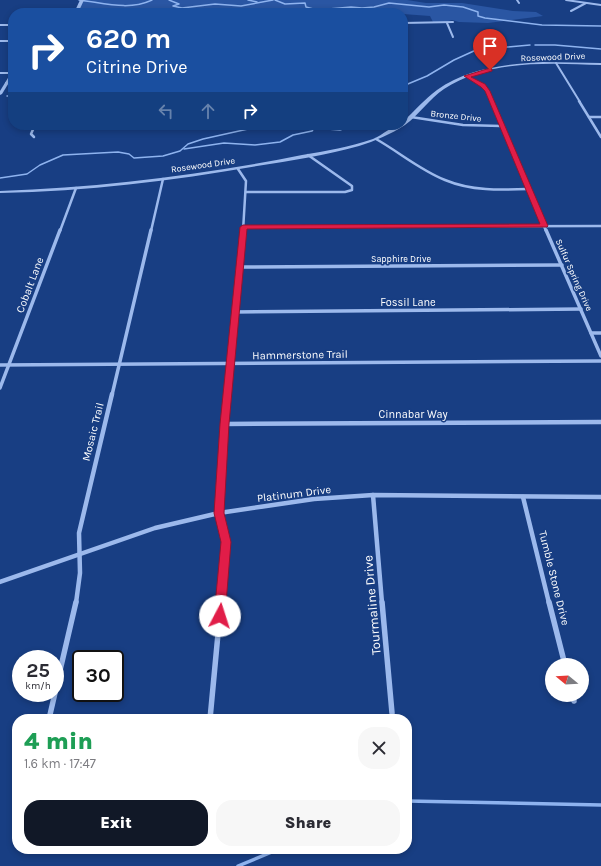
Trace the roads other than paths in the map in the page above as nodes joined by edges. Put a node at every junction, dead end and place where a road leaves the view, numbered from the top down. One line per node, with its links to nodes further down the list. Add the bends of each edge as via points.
1 (518, 0): 3 (street)
2 (566, 0): 4 (street)
3 (519, 3)
4 (586, 4): 5 (street); 6 (street)
5 (601, 5)
6 (571, 11)
7 (453, 22): 9 (street)
8 (408, 23): 9 (street)
9 (447, 23): 10 (street)
10 (453, 36)
11 (556, 63): 12 (street, Rosewood Drive); 13 (street, Rosewood Drive, via 504,68); 18 (street)
12 (601, 64)
13 (467, 76): 17 (street, Rosewood Drive, via 443,88); 21 (street, Sulfur Spring Drive, via 483,85)
14 (8, 80): 15 (street)
15 (6, 83): 16 (street)
16 (0, 94)
17 (411, 117): 20 (street, Rosewood Drive); 21 (street, Bronze Drive, via 463,125)
18 (589, 117): 19 (street); 25 (street)
19 (601, 117)
20 (408, 119)
21 (501, 126): 31 (street, Sulfur Spring Drive)
22 (33, 130): 24 (street, via 31,134)
23 (392, 130): 26 (street, Rosewood Drive)
24 (34, 137)
25 (601, 137)
26 (376, 139): 27 (street, Rosewood Drive); 31 (street, via 446,180 487,189)
27 (308, 155): 28 (street, Rosewood Drive); 33 (street, via 352,186 352,190)
28 (238, 169): 29 (street, Rosewood Drive); 33 (street, via 246,180)
29 (163, 179): 30 (street, Rosewood Drive); 45 (street, Mosaic Trail)
30 (76, 188): 32 (street, Rosewood Drive); 48 (street, Cobalt Lane)
31 (528, 189): 34 (street, Sulfur Spring Drive)
32 (0, 192)
33 (246, 192): 36 (street)
34 (545, 226): 35 (street); 36 (street); 37 (street, Sulfur Spring Drive)
35 (601, 226)
36 (243, 227): 38 (street)
37 (562, 265): 38 (street, Sapphire Drive); 39 (street, Sulfur Spring Drive)
38 (239, 267): 40 (street)
39 (581, 309): 40 (street, Fossil Lane); 41 (street, Sulfur Spring Drive)
40 (234, 312): 46 (street)
41 (591, 333): 42 (street); 43 (street, Sulfur Spring Drive)
42 (601, 333)
43 (601, 356)
44 (601, 361): 46 (street, Hammerstone Trail)
45 (120, 364): 46 (street, Hammerstone Trail); 48 (street, Hammerstone Trail); 56 (street, Mosaic Trail, via 79,534)
46 (230, 364): 51 (street)
47 (0, 365): 48 (street, Hammerstone Trail)
48 (9, 365): 49 (street, Cobalt Lane)
49 (0, 388)
50 (601, 422): 51 (street, Cinnabar Way)
51 (224, 424): 55 (street)
52 (373, 495): 53 (street, Platinum Drive); 55 (street, Platinum Drive, via 314,499); 61 (street, Tourmaline Drive)
53 (523, 497): 54 (street, Platinum Drive); 59 (street, Tumble Stone Drive)
54 (601, 497)
55 (219, 513): 56 (street, Platinum Drive, via 155,528); 63 (street, via 226,542)
56 (81, 554): 57 (street, Platinum Drive); 58 (street, Mosaic Trail, via 78,596)
57 (0, 582)
58 (64, 654)
59 (563, 658)
60 (52, 702): 62 (street, Mosaic Trail)
61 (392, 713)
62 (49, 714)
63 (210, 714)

